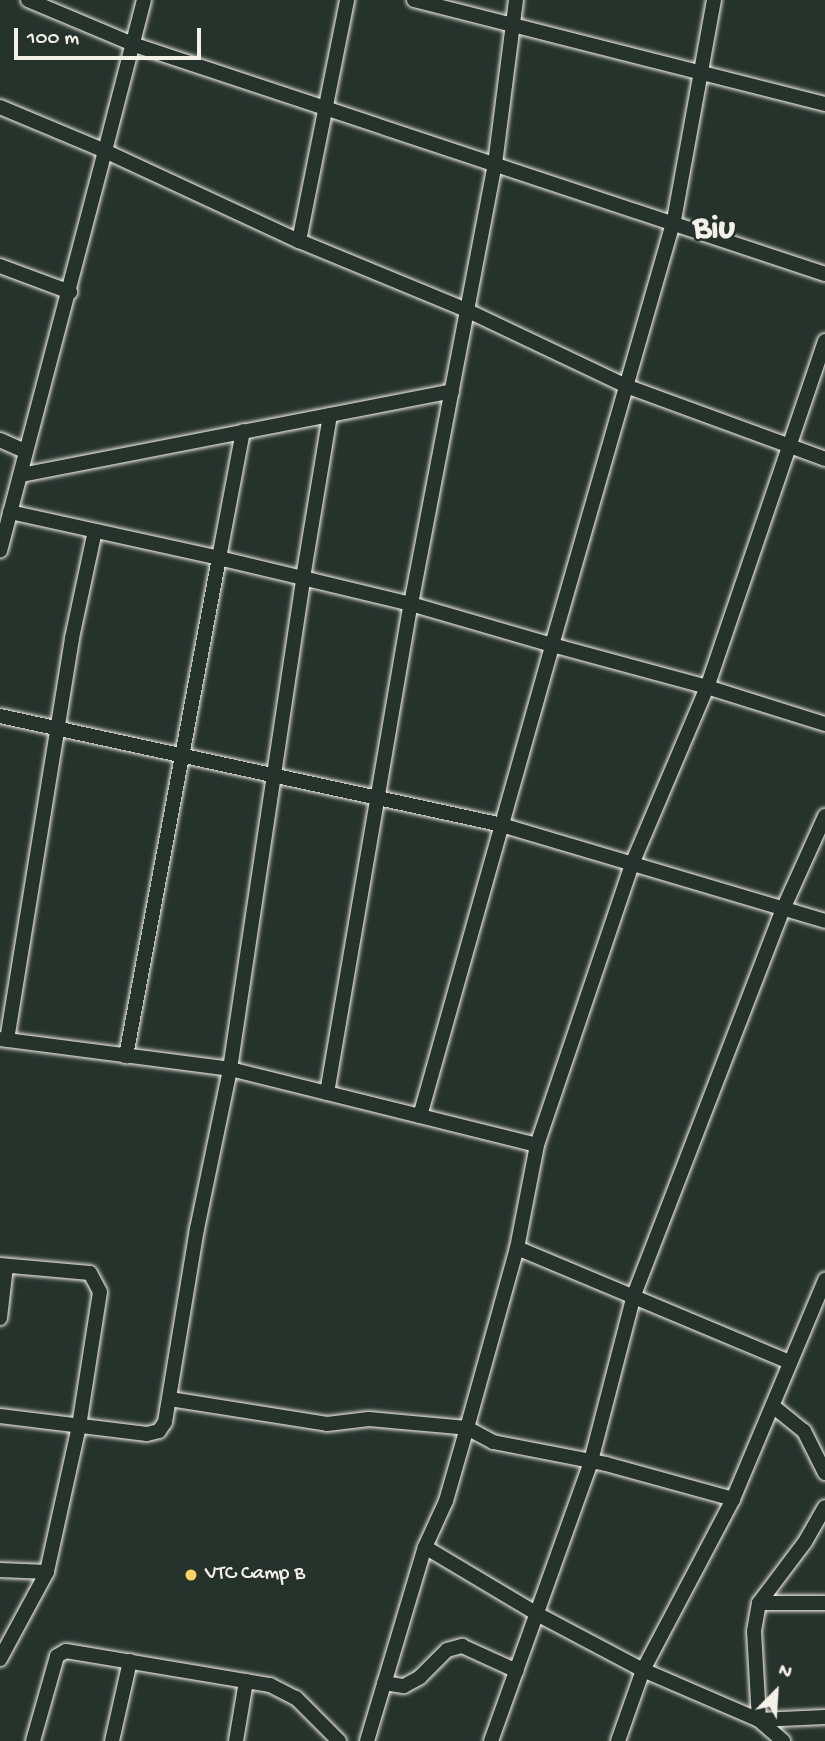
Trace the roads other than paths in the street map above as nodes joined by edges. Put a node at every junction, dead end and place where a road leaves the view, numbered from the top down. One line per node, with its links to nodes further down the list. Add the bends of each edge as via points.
1 (28, 0): 8 (street)
2 (144, 0): 8 (street)
3 (347, 0): 11 (street)
4 (414, 0): 7 (street)
5 (516, 0): 7 (street)
6 (714, 0): 9 (street)
7 (512, 25): 9 (street); 14 (street)
8 (135, 45): 11 (street); 13 (street)
9 (701, 70): 10 (street); 15 (street)
10 (825, 104)
11 (325, 106): 14 (street); 16 (street)
12 (0, 107): 13 (street)
13 (105, 151): 16 (street); 19 (street)
14 (495, 164): 15 (street); 20 (street)
15 (674, 220): 18 (street); 22 (street)
16 (299, 241): 20 (street)
17 (0, 265): 19 (street)
18 (825, 274)
19 (70, 292): 28 (street)
20 (464, 309): 22 (street); 23 (street)
21 (825, 341): 27 (street)
22 (626, 386): 27 (street); 37 (street)
23 (452, 391): 24 (street); 36 (street)
24 (330, 415): 25 (street); 35 (street)
25 (243, 432): 30 (street); 34 (street)
26 (0, 440): 28 (street)
27 (789, 446): 29 (street); 38 (street)
28 (25, 451): 30 (street)
29 (825, 459)
30 (21, 475): 31 (street)
31 (10, 512): 32 (street); 33 (street)
32 (96, 531): 34 (street); 41 (street)
33 (0, 550)
34 (219, 558): 35 (street); 42 (street)
35 (303, 579): 36 (street); 43 (street)
36 (411, 604): 37 (street); 44 (street)
37 (552, 645): 38 (street); 46 (street)
38 (707, 687): 40 (street); 47 (street)
39 (0, 716): 41 (street)
40 (825, 724)
41 (59, 729): 42 (street); 50 (street)
42 (182, 756): 43 (street); 51 (street)
43 (275, 777): 44 (street); 52 (street)
44 (378, 800): 46 (street); 53 (street)
45 (825, 816): 48 (street)
46 (498, 824): 47 (street); 54 (street)
47 (632, 864): 48 (street); 55 (street)
48 (784, 907): 49 (street); 59 (street)
49 (825, 921)
50 (4, 1040): 51 (street)
51 (126, 1056): 52 (street)
52 (230, 1069): 53 (street); 62 (street, via 197,1229)
53 (327, 1093): 54 (street)
54 (420, 1116): 55 (street)
55 (537, 1145): 56 (street)
56 (517, 1248): 59 (street); 66 (street)
57 (3, 1266): 60 (street); 65 (street, via 90,1273 97,1281 100,1292)
58 (825, 1280): 61 (street)
59 (634, 1295): 61 (street); 67 (street)
60 (0, 1318)
61 (790, 1362): 63 (street)
62 (170, 1399): 65 (street, via 159,1431 147,1434); 66 (street, via 327,1424 369,1419)
63 (774, 1407): 68 (street, via 804,1431); 69 (street)
64 (0, 1416): 65 (street)
65 (79, 1426): 73 (street)
66 (467, 1428): 67 (street, via 493,1443); 71 (street, via 446,1501)
67 (591, 1461): 69 (street); 76 (street)
68 (825, 1473)
69 (733, 1499): 79 (street)
70 (825, 1507): 74 (street, via 805,1542)
71 (425, 1547): 76 (street); 82 (street)
72 (0, 1570): 73 (street)
73 (47, 1572): 77 (street)
74 (759, 1602): 75 (street); 84 (street, via 754,1631)
75 (825, 1603)
76 (539, 1615): 79 (street); 80 (street)
77 (0, 1658)
78 (130, 1661): 81 (street); 85 (street, via 66,1651 57,1656); 86 (street)
79 (643, 1670): 84 (street); 91 (street)
80 (517, 1671): 82 (street, via 462,1646 447,1650 421,1677 404,1686); 90 (street)
81 (246, 1681): 87 (street); 88 (street, via 270,1685 296,1698)
82 (384, 1683): 89 (street)
83 (825, 1717): 84 (street)
84 (759, 1720): 92 (street)
85 (33, 1741)
86 (112, 1741)
87 (236, 1741)
88 (339, 1741)
89 (367, 1741)
90 (491, 1741)
91 (618, 1741)
92 (783, 1741)

